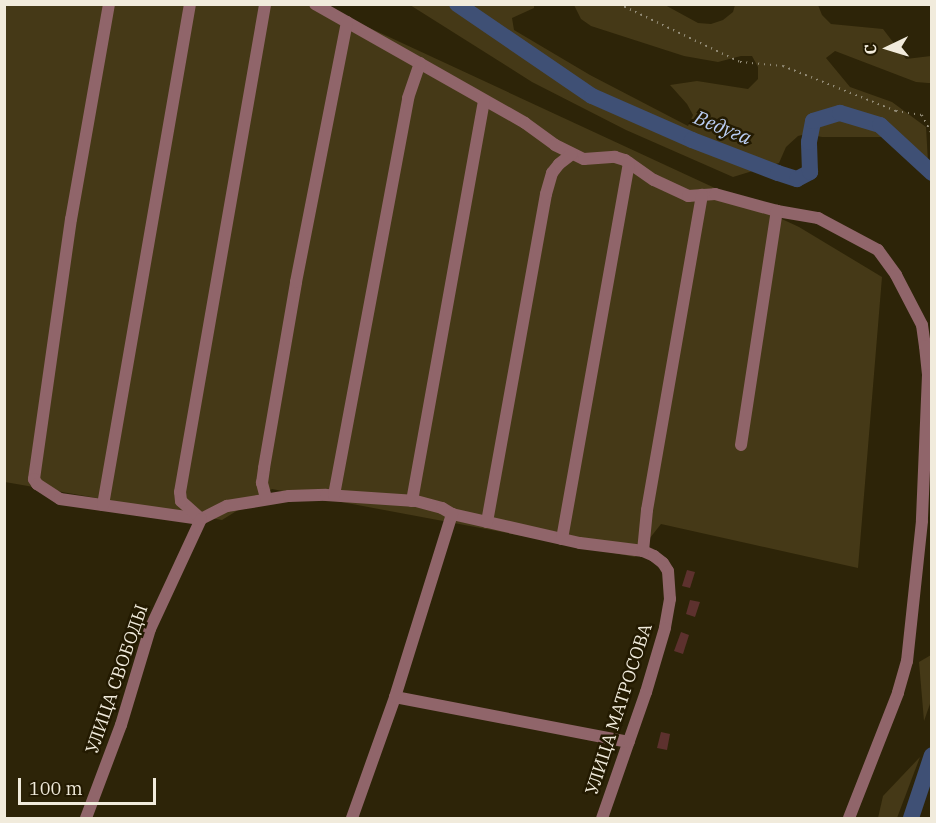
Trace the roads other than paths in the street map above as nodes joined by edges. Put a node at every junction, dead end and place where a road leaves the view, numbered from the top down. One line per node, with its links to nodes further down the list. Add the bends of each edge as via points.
1 (109, 4): 16 (street, via 71,219 34,479 60,499)
2 (190, 4): 16 (street)
3 (265, 4): 18 (street, via 180,492 181,501)
4 (315, 4): 5 (street)
5 (347, 22): 6 (street); 14 (street, via 270,433 262,483)
6 (420, 63): 7 (street); 13 (street, via 408,98)
7 (484, 100): 8 (street); 15 (street)
8 (572, 154): 9 (street, via 584,159 615,157); 19 (street, via 552,173 546,194)
9 (629, 163): 10 (street, via 672,190 688,196); 20 (street)
10 (702, 195): 11 (street, via 715,194); 21 (street)
11 (777, 211): 12 (street); 27 (street, via 818,218 878,250 912,304 922,326 925,346 928,375 922,510 912,634 898,693)
12 (741, 445)
13 (334, 495): 14 (street); 15 (street)
14 (266, 498): 18 (street, via 227,506)
15 (412, 501): 17 (street)
16 (103, 505): 18 (street)
17 (453, 514): 19 (street); 22 (street)
18 (201, 519): 24 (street, УЛИЦА СВОБОДЫ, via 150,629 121,725)
19 (488, 522): 20 (street)
20 (562, 538): 21 (street)
21 (643, 551): 23 (street, УЛИЦА МАТРОСОВА, via 663,563 668,571 670,599)
22 (395, 697): 23 (street); 25 (street)
23 (629, 742): 26 (street, УЛИЦА МАТРОСОВА)
24 (86, 819)
25 (352, 819)
26 (602, 819)
27 (849, 819)

